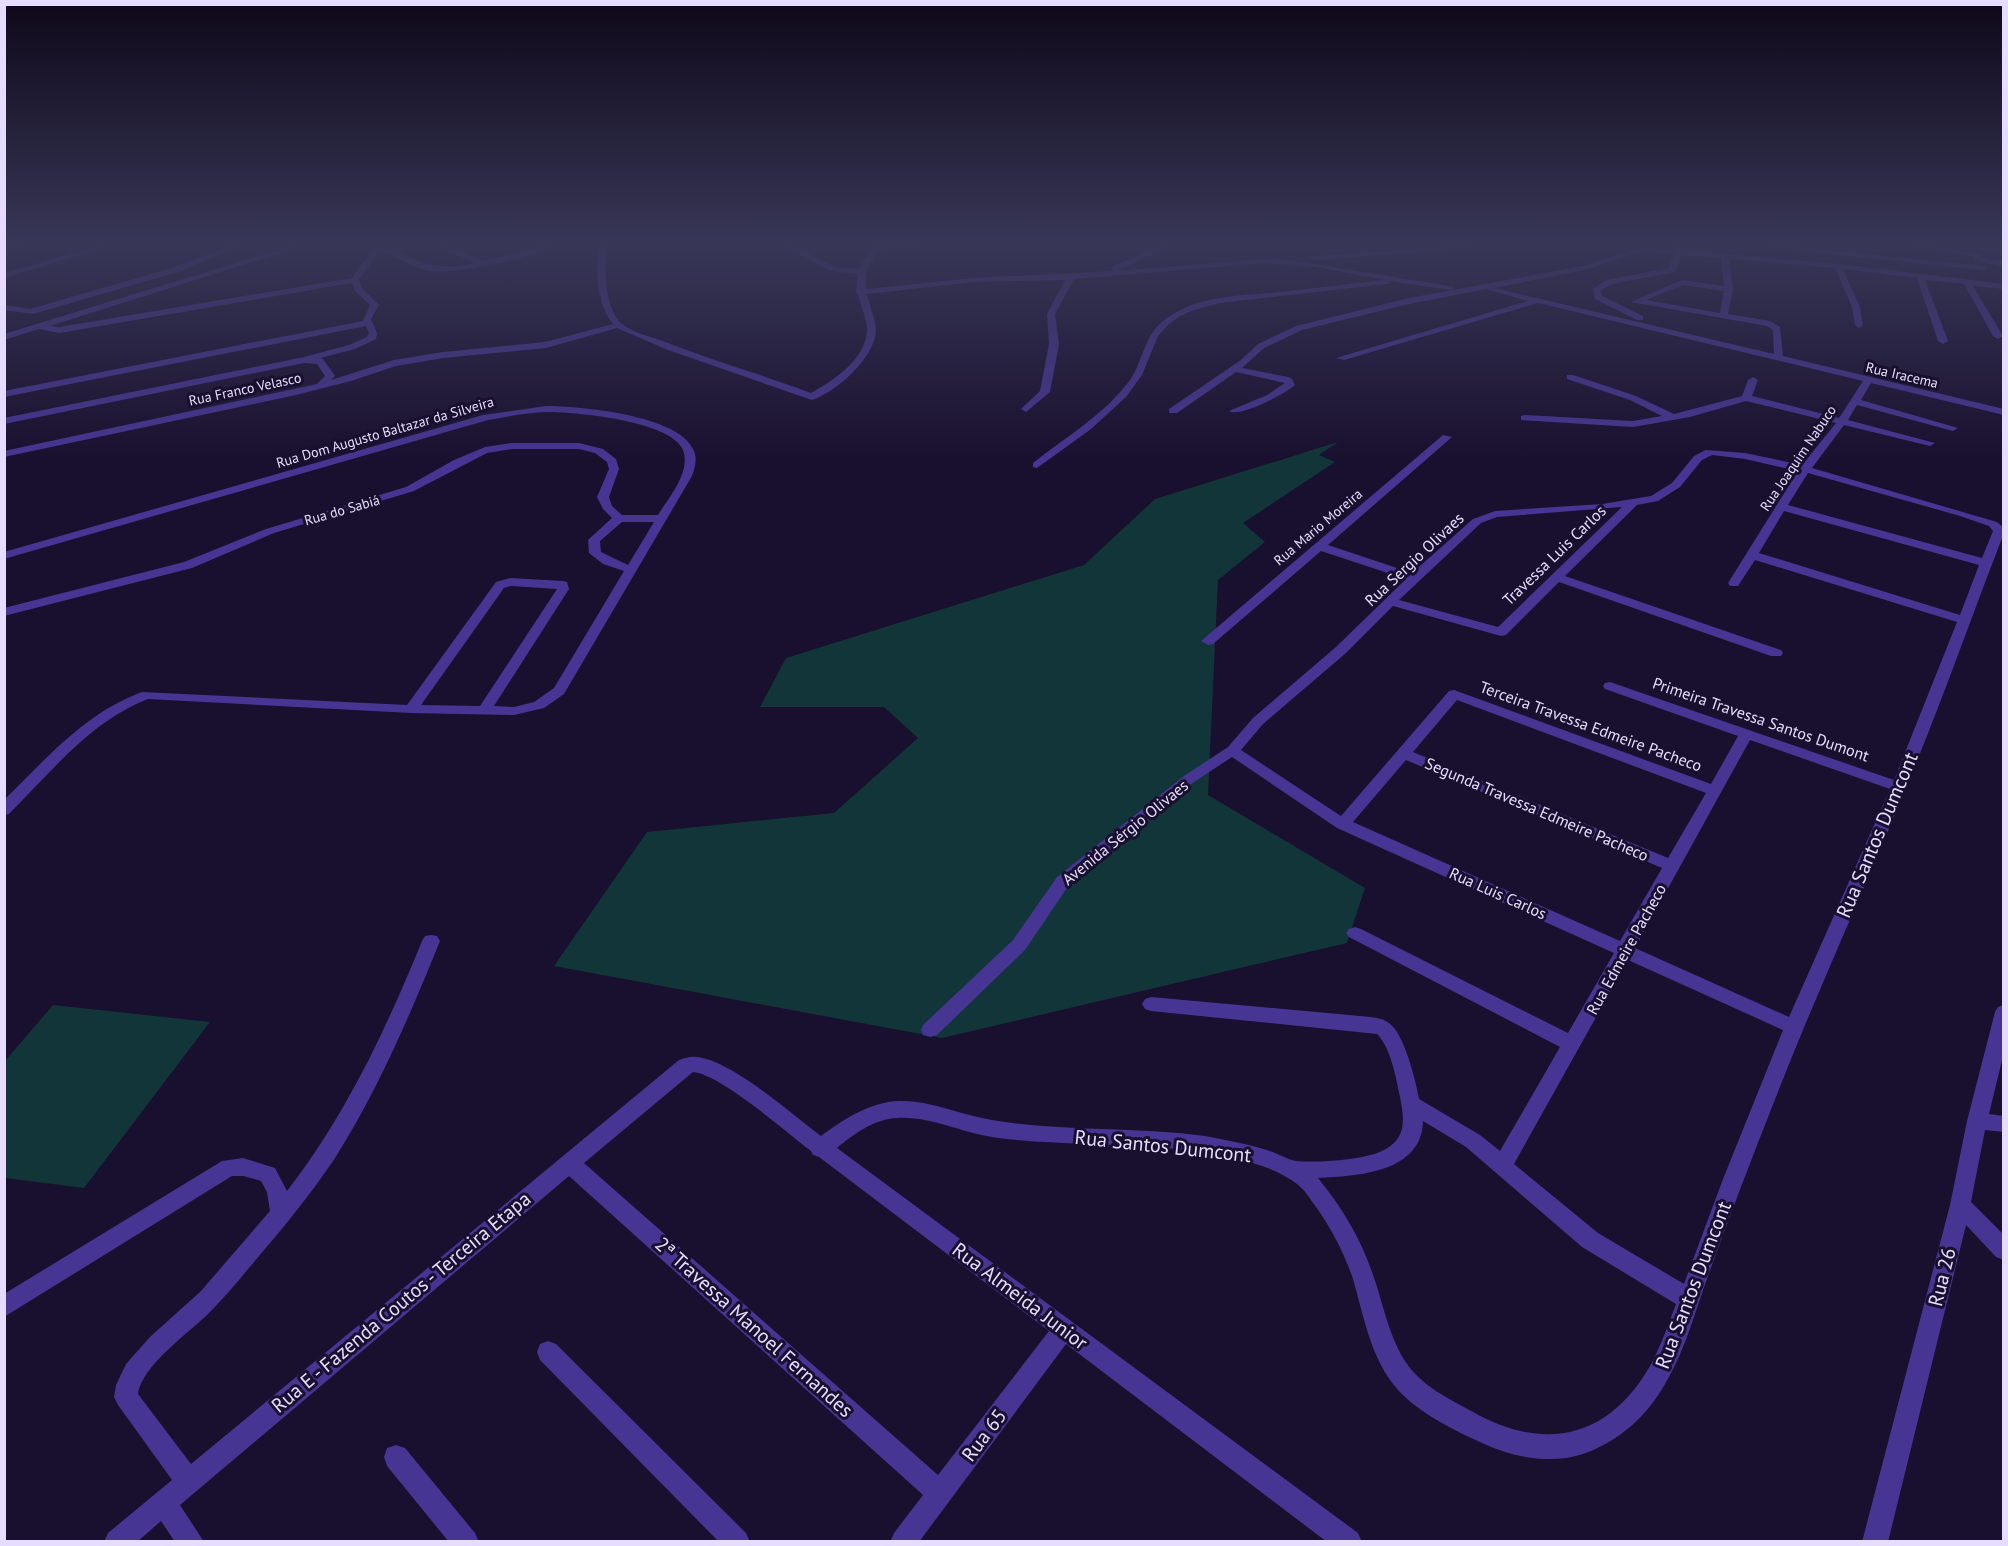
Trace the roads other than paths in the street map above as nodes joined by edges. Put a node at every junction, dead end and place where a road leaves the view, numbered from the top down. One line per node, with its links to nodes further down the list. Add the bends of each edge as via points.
1 (64, 318): 19 (street)
2 (129, 318): 19 (street, via 59,330)
3 (367, 318): 16 (street)
4 (613, 318): 17 (street)
5 (867, 318): 17 (street, via 871,332 861,356 841,377 812,397 673,349)
6 (1051, 318): 35 (street, via 1054,345 1045,392)
7 (1173, 318): 48 (street, via 1151,340 1141,370 1114,405)
8 (1337, 318): 27 (street, via 1299,328 1261,346)
9 (1477, 318): 24 (street)
10 (1612, 318): 20 (street, Rua Iracema)
11 (1640, 318): 20 (street)
12 (1729, 318): 25 (street, via 1775,327)
13 (1858, 318): 18 (street)
14 (1935, 318): 23 (street)
15 (1988, 318): 21 (street)
16 (368, 323): 26 (street, via 373,333 371,339); 32 (street)
17 (618, 325): 31 (street, via 546,345 401,361)
18 (1859, 325)
19 (38, 326): 22 (street)
20 (1675, 334): 25 (street, Rua Iracema)
21 (1998, 336)
22 (4, 337)
23 (1943, 341)
24 (1341, 358)
25 (1779, 359): 30 (street, Rua Iracema)
26 (304, 360): 31 (street, Rua Franco Velasco, via 320,361 329,372 330,376); 42 (street, Rua Franco Velasco)
27 (1234, 369): 36 (street); 37 (street, via 1289,381 1290,385 1270,398)
28 (1569, 377): 39 (street, via 1633,398)
29 (1753, 380): 33 (street)
30 (1868, 381): 34 (street, Rua Joaquim Nabuco); 38 (street, Rua Iracema)
31 (320, 386): 46 (street, Rua Franco Velasco)
32 (4, 394)
33 (1746, 398): 39 (street); 41 (street)
34 (1855, 401): 41 (street, Rua Joaquim Nabuco); 43 (street)
35 (1026, 409)
36 (1173, 411)
37 (1234, 411)
38 (2004, 412)
39 (1673, 417): 40 (street, via 1625,424)
40 (1525, 418)
41 (1842, 420): 45 (street); 49 (street, Rua Joaquim Nabuco)
42 (4, 421)
43 (1953, 428)
44 (1447, 437): 54 (street, Rua Mario Moreira)
45 (1930, 443)
46 (4, 454)
47 (1698, 458): 49 (street, Rua Santos Dumcont, via 1722,452); 50 (street, Rua Sergio Olivaes, via 1666,492)
48 (1037, 465)
49 (1805, 470): 51 (street, Rua Joaquim Nabuco); 57 (street, Rua Santos Dumcont, via 1993,524 1999,532)
50 (1632, 504): 59 (street, Rua Sergio Olivaes, via 1486,516); 60 (street, Travessa Luis Carlos)
51 (1782, 507): 55 (street, Rua Joaquim Nabuco); 57 (street)
52 (619, 518): 53 (street); 58 (street, via 594,540 595,553); 63 (street, Rua do Sabiá, via 606,507 603,497 614,469 608,456 579,446 501,447 474,454 410,489 270,531 188,565)
53 (660, 519): 56 (street, Rua Dom Augusto Baltazar da Silveira, via 688,471 690,457 679,439 627,419 545,409 487,417); 58 (street, Rua Dom Augusto Baltazar da Silveira)
54 (1319, 546): 59 (street); 65 (street, Rua Mario Moreira)
55 (1752, 555): 61 (street, Rua Joaquim Nabuco); 64 (street)
56 (4, 556)
57 (1987, 563): 64 (street, Rua Santos Dumcont)
58 (632, 570): 69 (street, Rua Dom Augusto Baltazar da Silveira, via 559,691 539,705 514,711)
59 (1414, 578): 62 (street, Rua Sergio Olivaes)
60 (1558, 578): 62 (street, Travessa Luis Carlos, via 1501,632); 66 (street)
61 (1734, 582)
62 (1392, 602): 71 (street, Rua Sergio Olivaes, via 1247,732)
63 (4, 612)
64 (1964, 620): 73 (street, Rua Santos Dumcont)
65 (1208, 641)
66 (1776, 653)
67 (1610, 686): 70 (street, Primeira Travessa Santos Dumont)
68 (411, 709): 69 (street); 69 (street, via 500,585 563,585); 75 (street, via 147,695 131,699 94,721)
69 (484, 711)
70 (1747, 733): 73 (street, Primeira Travessa Santos Dumont); 74 (street, Rua Edmeire Pacheco)
71 (1233, 750): 76 (street, Rua Luis Carlos); 84 (street, Avenida Sérgio Olivaes, via 1189,779 1063,880 1019,945)
72 (1402, 753): 74 (street, Terceira Travessa Edmeire Pacheco, via 1454,694); 76 (street); 77 (street, Segunda Travessa Edmeire Pacheco)
73 (1899, 787): 83 (street, Rua Santos Dumcont)
74 (1716, 791): 77 (street, Rua Edmeire Pacheco)
75 (4, 810)
76 (1343, 824): 80 (street, Rua Luis Carlos)
77 (1673, 866): 80 (street, Rua Edmeire Pacheco)
78 (1355, 933): 85 (street)
79 (431, 941): 95 (street, via 403,1010 341,1131)
80 (1626, 950): 83 (street, Rua Luis Carlos); 85 (street, Rua Edmeire Pacheco)
81 (1151, 1004): 87 (street, via 1380,1026 1387,1032)
82 (2004, 1012): 88 (street, Rua 26)
83 (1794, 1027): 97 (street, Rua Santos Dumcont)
84 (930, 1030)
85 (1572, 1044): 92 (street, Rua Edmeire Pacheco)
86 (686, 1065): 90 (street, Rua Almeida Junior, via 705,1065 729,1079); 91 (street, Rua E - Fazenda Coutos - Terceira Etapa)
87 (1411, 1104): 92 (street, via 1451,1126); 93 (street, via 1413,1128 1409,1139 1388,1160)
88 (1977, 1121): 89 (street); 94 (street, Rua 26)
89 (2004, 1124)
90 (820, 1149): 93 (street, Rua Santos Dumcont, via 855,1123 899,1109 994,1129 1217,1148 1273,1159); 99 (street, Rua Almeida Junior)
91 (568, 1162): 102 (street, Rua E - Fazenda Coutos - Terceira Etapa); 103 (street, 2ª Travessa Manoel Fernandes)
92 (1503, 1166): 97 (street, via 1590,1240)
93 (1295, 1170): 97 (street, Rua Santos Dumcont, via 1309,1181 1340,1223 1357,1260 1389,1355 1405,1382 1442,1408 1502,1439 1546,1449 1566,1448 1594,1439 1616,1426 1657,1378)
94 (1960, 1205): 96 (street); 111 (street, Rua 26)
95 (281, 1212): 98 (street, via 277,1191 268,1174 229,1167); 102 (street, via 207,1300 142,1364 127,1385 126,1397)
96 (2004, 1250)
97 (1689, 1299)
98 (4, 1307)
99 (1064, 1329): 103 (street, Rua 65); 110 (street, Rua Almeida Junior)
100 (548, 1353): 108 (street)
101 (396, 1457): 107 (street)
102 (188, 1481): 104 (street, Rua E - Fazenda Coutos - Terceira Etapa)
103 (940, 1493): 109 (street, Rua 65)
104 (163, 1503): 105 (street, Rua E - Fazenda Coutos - Terceira Etapa); 106 (street)
105 (117, 1542)
106 (191, 1542)
107 (466, 1542)
108 (737, 1542)
109 (903, 1542)
110 (1348, 1542)
111 (1875, 1542)

